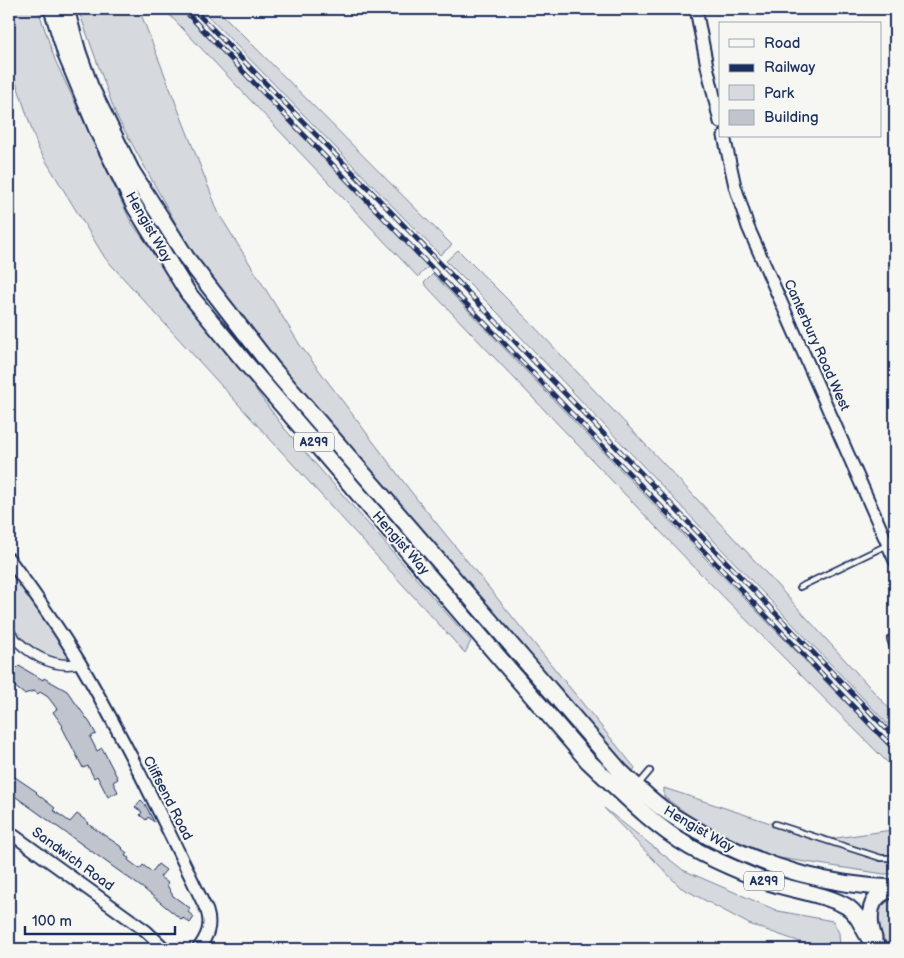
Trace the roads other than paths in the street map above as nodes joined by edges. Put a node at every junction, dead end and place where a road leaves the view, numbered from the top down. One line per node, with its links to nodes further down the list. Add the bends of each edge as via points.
1 (52, 9): 21 (highway, Hengist Way / A299, via 66,55 98,132 135,207 188,293 588,761 655,823 688,846 730,868 777,886 837,901 856,914)
2 (66, 9): 15 (highway, Hengist Way / A299, via 90,86 127,162 186,257 272,369 614,764)
3 (696, 9): 4 (street)
4 (719, 118)
5 (724, 138): 6 (street, Canterbury Road West, via 748,226)
6 (888, 545): 8 (street, Canterbury Road West); 9 (lane)
7 (9, 559): 13 (street, Cliffsend Road)
8 (895, 561)
9 (800, 587)
10 (9, 632): 13 (street, via 35,655 69,666)
11 (895, 636): 12 (lane, via 890,639)
12 (895, 654)
13 (80, 663): 23 (street, Cliffsend Road, via 208,911 210,928)
14 (650, 772): 15 (lane)
15 (637, 786): 19 (highway, Hengist Way / A299, via 664,810 695,829 770,865 835,882)
16 (775, 824): 18 (lane, via 881,858)
17 (9, 832): 22 (street, Sandwich Road, via 146,932)
18 (895, 858)
19 (895, 888): 20 (highway, via 875,899)
20 (871, 919): 21 (street); 24 (highway, via 873,936)
21 (866, 943): 24 (highway, Hengist Way / A299)
22 (161, 948)
23 (198, 949)
24 (881, 949)

